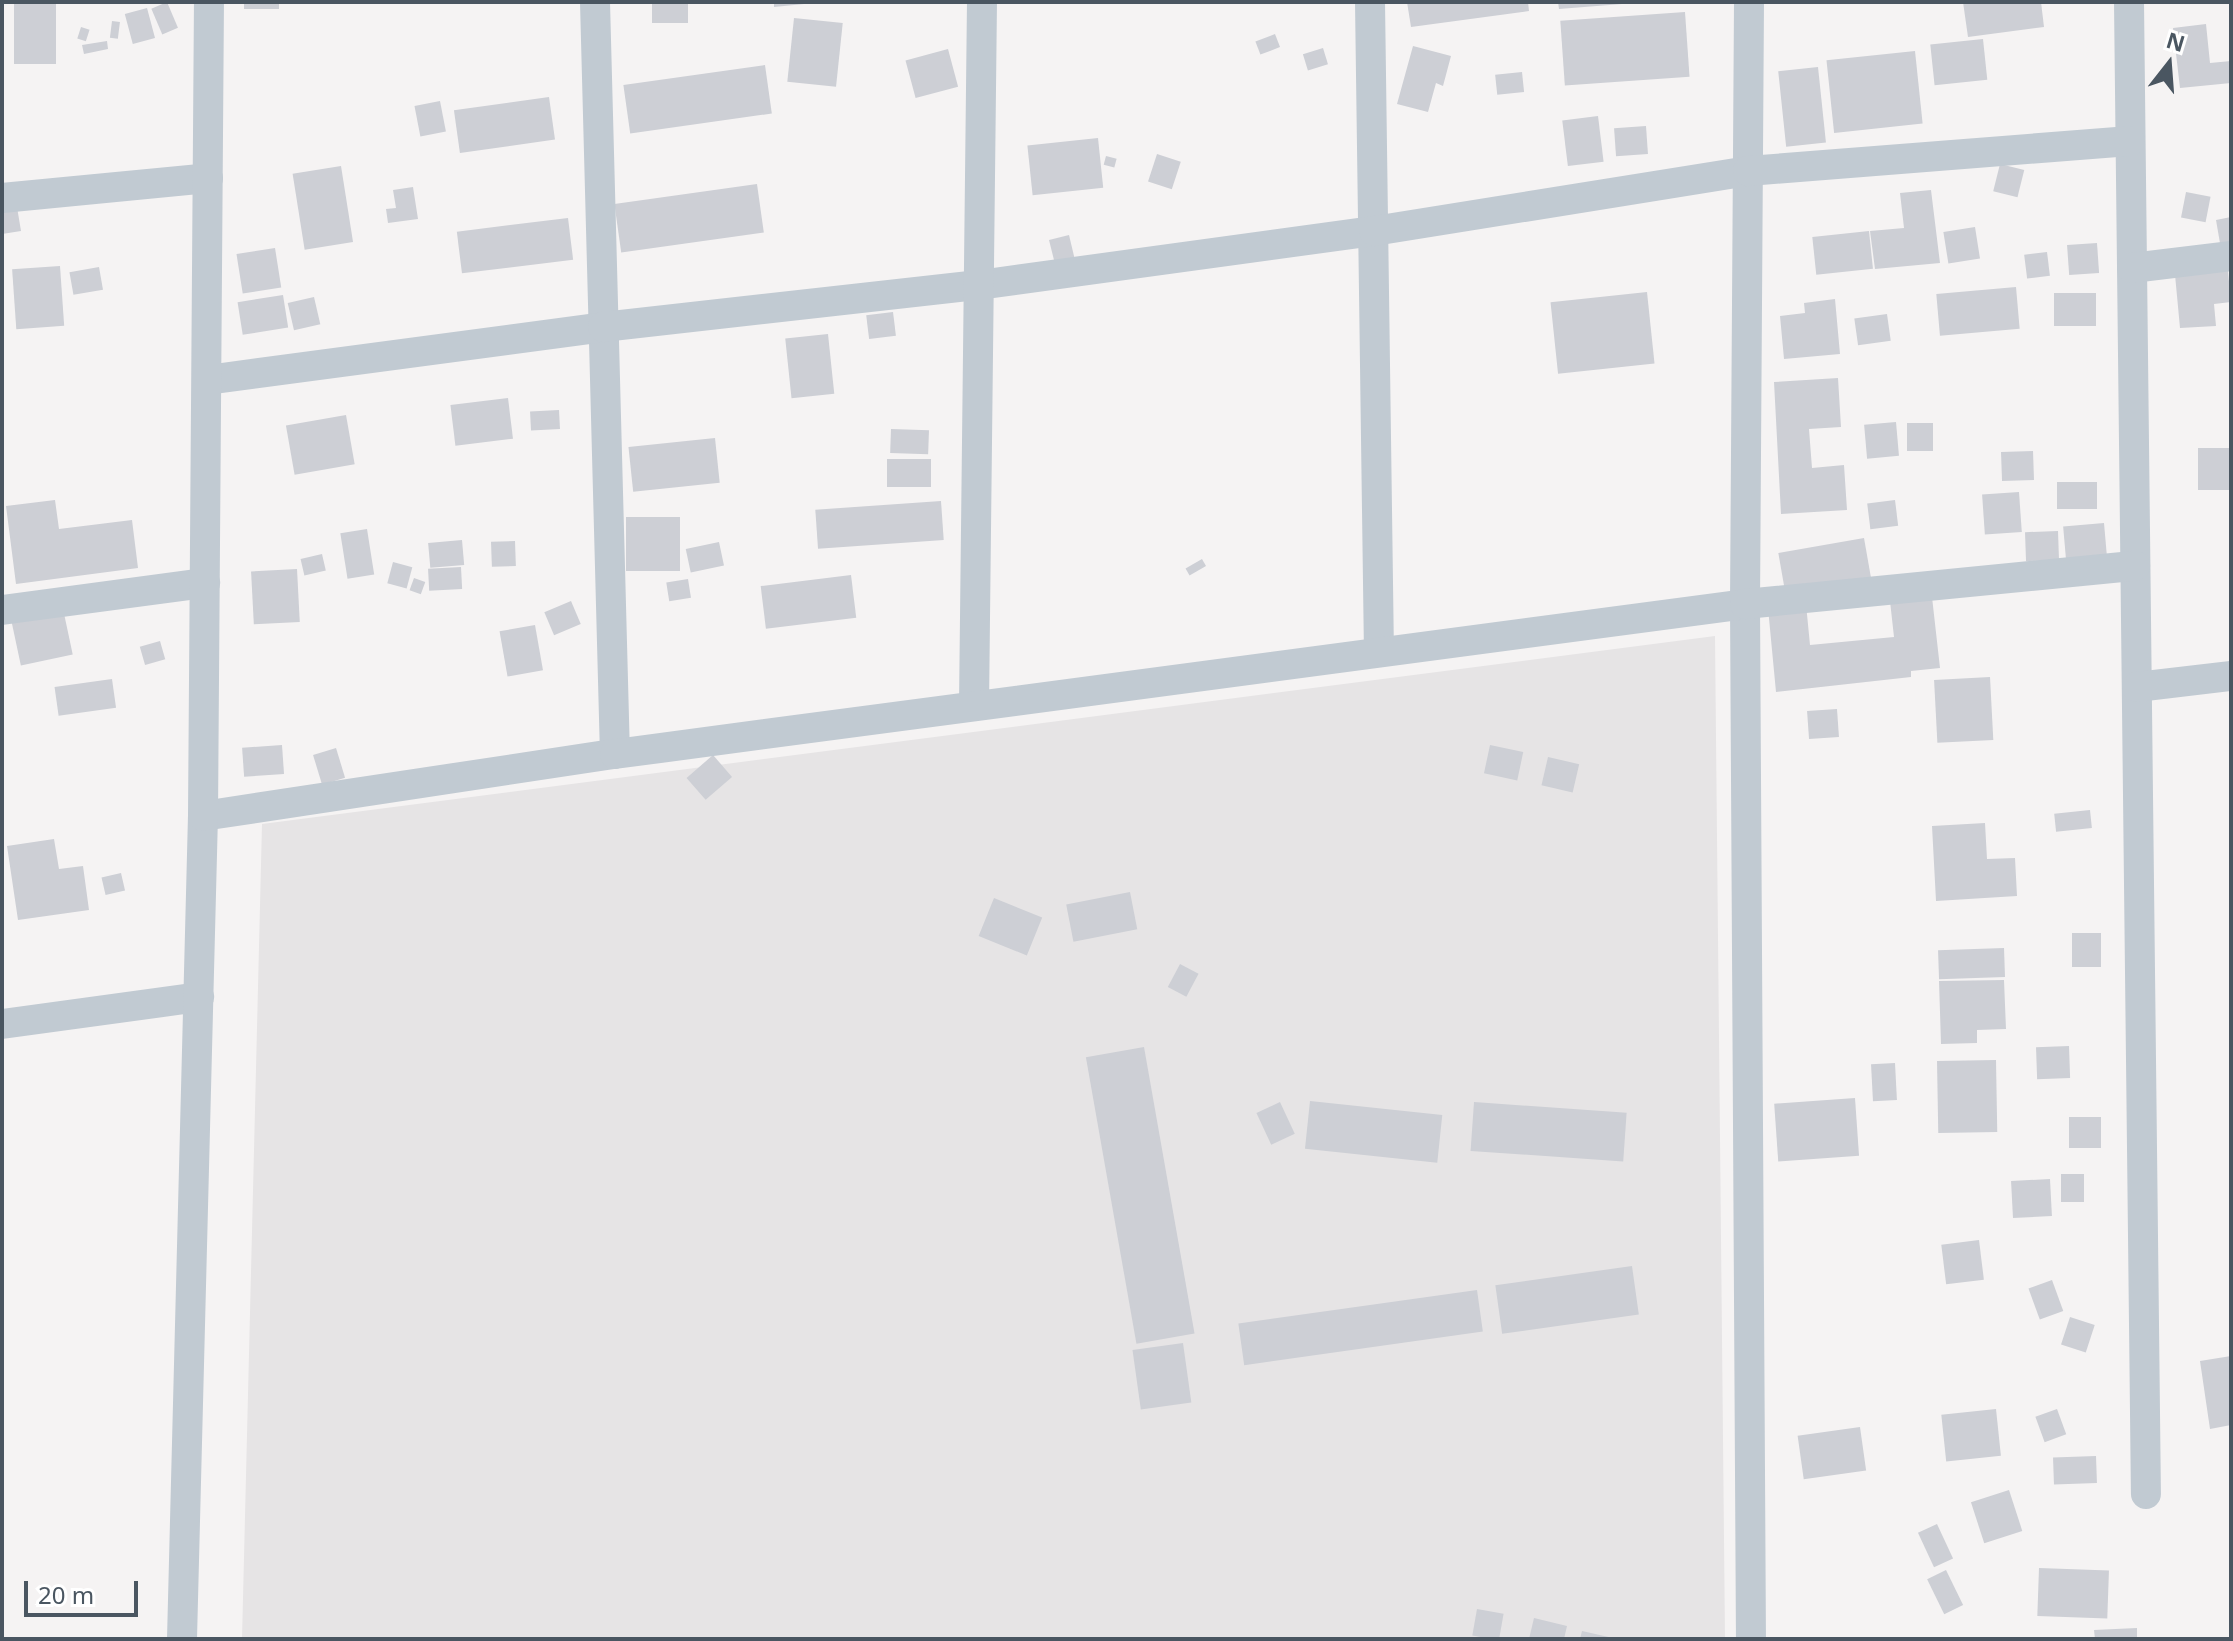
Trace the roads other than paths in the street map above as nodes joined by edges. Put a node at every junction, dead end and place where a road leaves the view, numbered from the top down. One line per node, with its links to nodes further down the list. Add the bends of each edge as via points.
1 (209, 2): 9 (street)
2 (595, 2): 15 (street)
3 (982, 2): 14 (street)
4 (1370, 2): 11 (street)
5 (1749, 2): 8 (street)
6 (2129, 2): 7 (street)
7 (2130, 141): 8 (street); 13 (street)
8 (1748, 171): 11 (street); 19 (street)
9 (208, 178): 10 (street); 16 (street)
10 (2, 198)
11 (1374, 231): 14 (street); 21 (street)
12 (2231, 256): 13 (street)
13 (2132, 268): 17 (street)
14 (979, 285): 15 (street); 24 (street)
15 (603, 327): 16 (street); 25 (street)
16 (207, 380): 18 (street)
17 (2135, 566): 19 (street); 23 (street)
18 (205, 583): 20 (street); 26 (street)
19 (1745, 604): 21 (street); 31 (street)
20 (2, 610)
21 (1379, 652): 24 (street)
22 (2231, 676): 23 (street)
23 (2137, 687): 29 (street)
24 (974, 706): 25 (street)
25 (615, 754): 26 (street)
26 (203, 816): 27 (street)
27 (199, 997): 28 (street); 30 (street)
28 (2, 1024)
29 (2146, 1494)
30 (182, 1639)
31 (1751, 1639)

